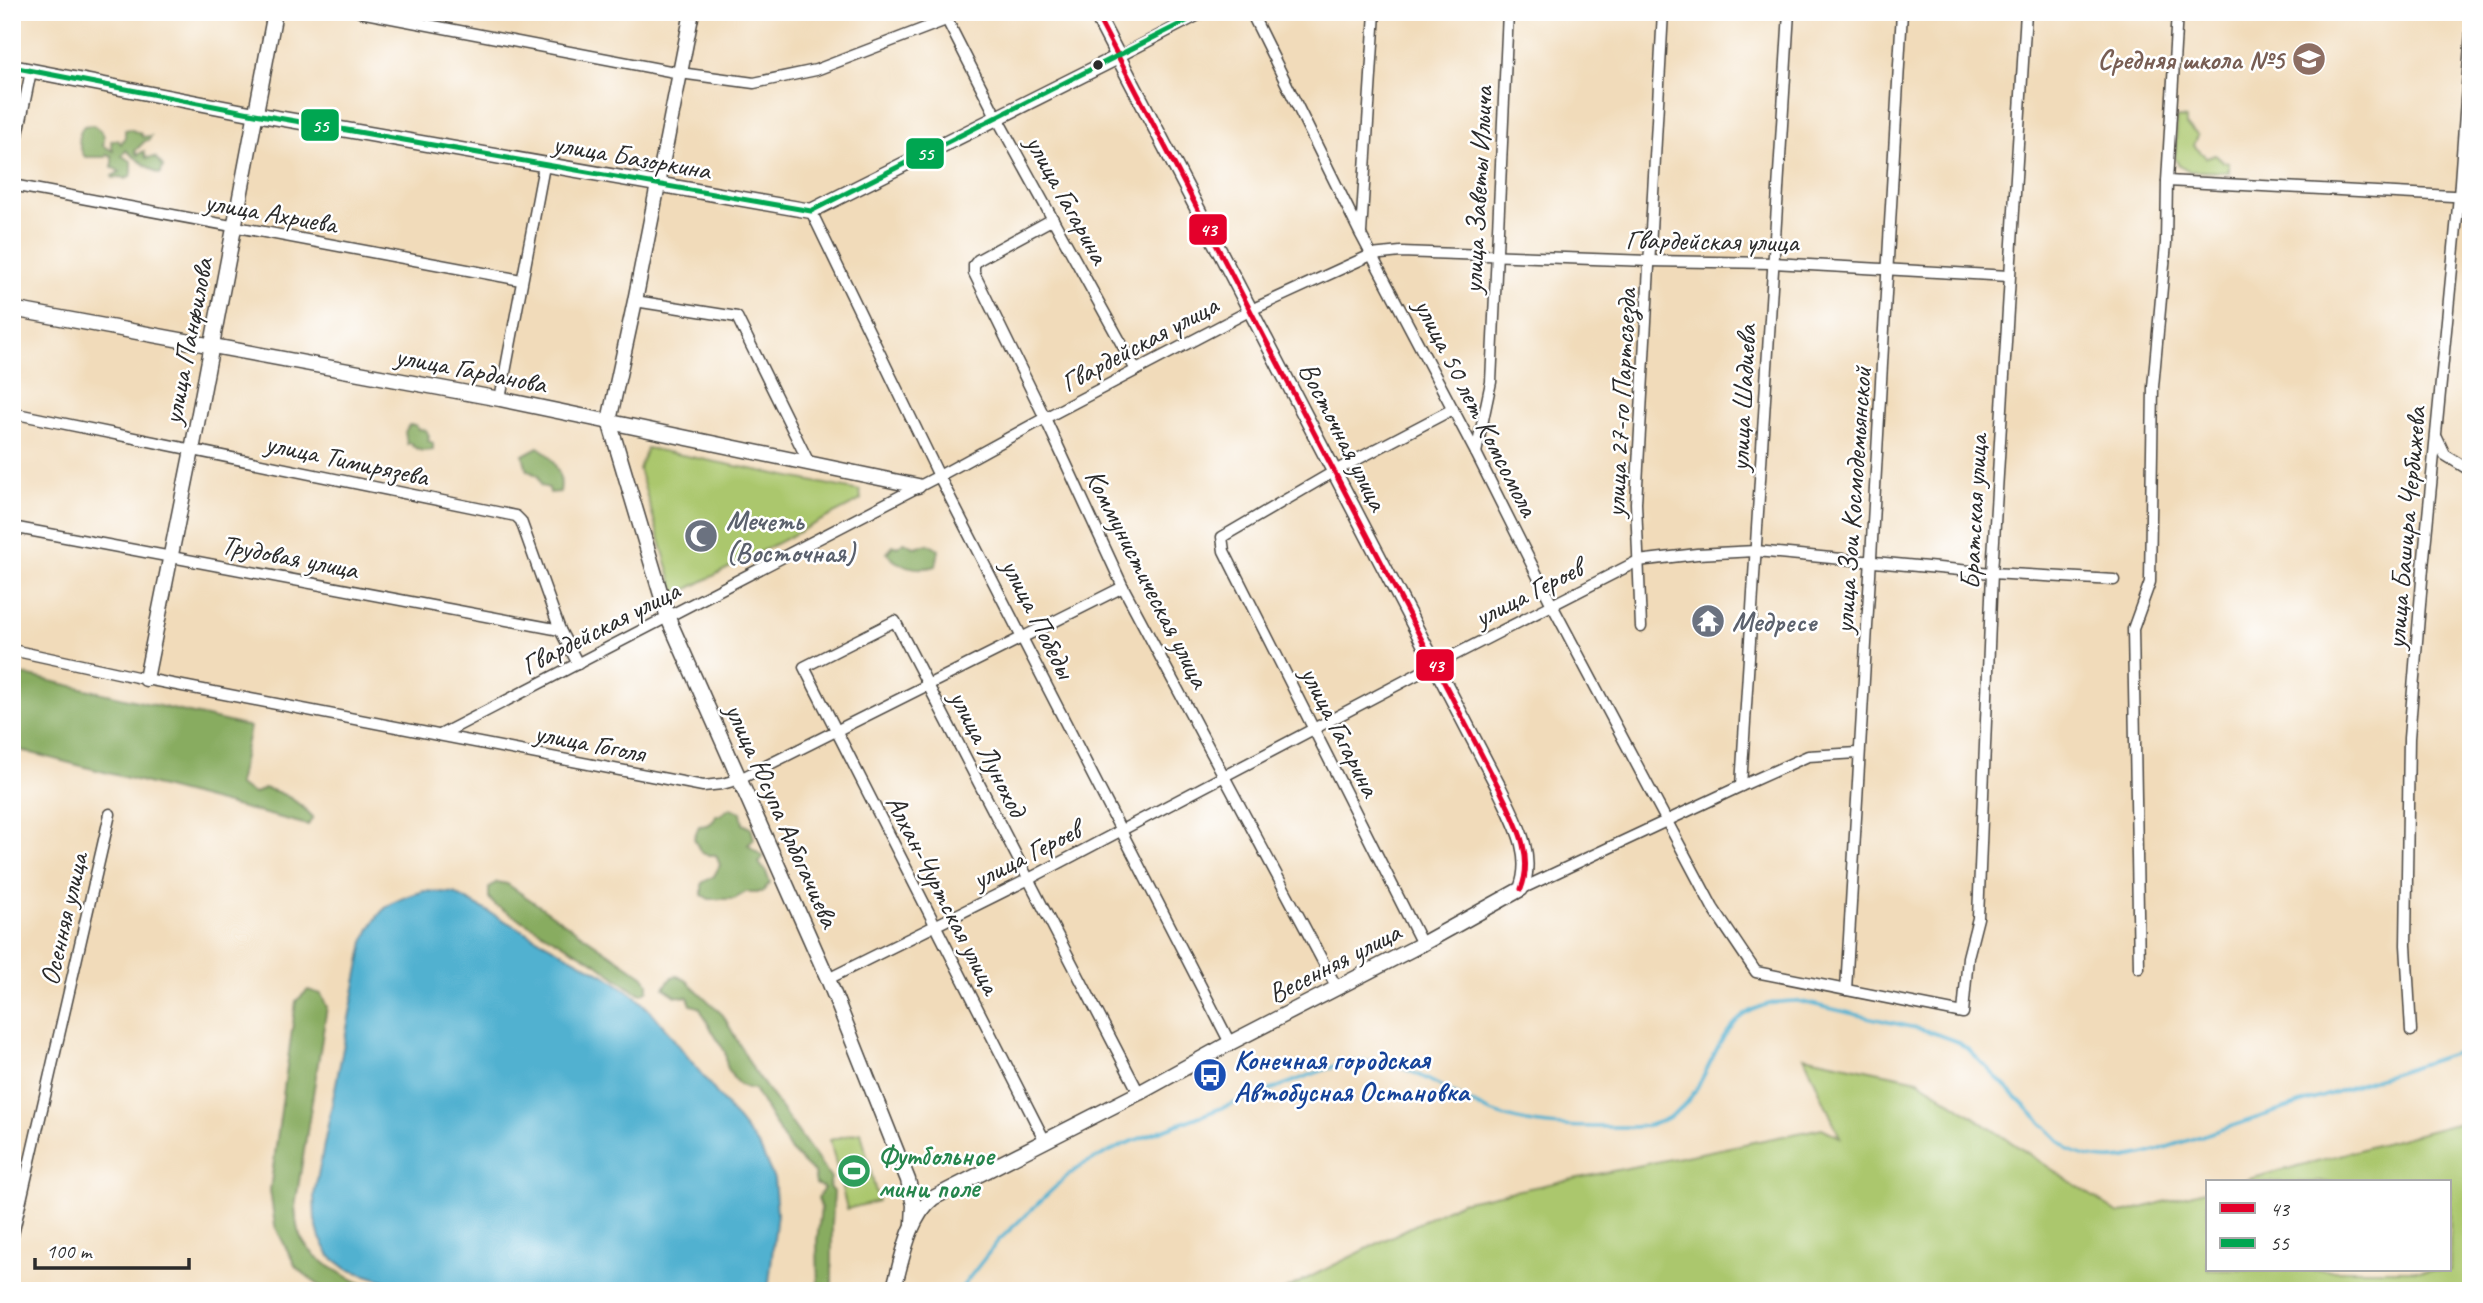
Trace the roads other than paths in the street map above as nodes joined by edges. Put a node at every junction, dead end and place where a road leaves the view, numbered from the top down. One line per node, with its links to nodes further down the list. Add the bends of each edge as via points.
1 (275, 12): 20 (street, улица Панфилова)
2 (360, 12): 19 (street)
3 (692, 12): 19 (street)
4 (1094, 12): 16 (street, Восточная улица)
5 (1204, 12): 16 (street)
6 (1251, 12): 31 (street, улица 50 лет Комсомола)
7 (1375, 12): 31 (street)
8 (1508, 12): 33 (street, улица Заветы Ильича)
9 (1663, 12): 34 (street, улица 27-го Партсъезда)
10 (1789, 12): 35 (street, улица Шадиева)
11 (1902, 12): 36 (street, улица Зои Космодемьянской)
12 (2026, 12): 37 (street, Братская улица)
13 (2177, 12): 24 (street)
14 (945, 16): 19 (street, via 816,70 754,83); 21 (street, улица Гагарина)
15 (2471, 30): 27 (street, улица Башира Чербижева)
16 (1118, 57): 21 (street); 41 (street, Восточная улица)
17 (12, 67): 18 (street, улица Базоркина)
18 (31, 71): 20 (street, улица Базоркина); 22 (street)
19 (680, 73): 26 (street)
20 (255, 114): 23 (street, улица Базоркина); 30 (street, улица Панфилова)
21 (997, 118): 28 (street); 29 (street, улица Гагарина)
22 (12, 164)
23 (544, 166): 26 (street, улица Базоркина); 38 (street)
24 (2167, 181): 27 (street); 90 (street, via 2153,387 2150,582 2133,629)
25 (12, 185): 30 (street, улица Ахриева)
26 (658, 185): 28 (street, улица Базоркина); 39 (street)
27 (2465, 197): 49 (street, улица Башира Чербижева)
28 (811, 211): 55 (street, улица Победы)
29 (1053, 219): 43 (street, улица Гагарина); 47 (street, Коммунистическая улица, via 974,265)
30 (234, 228): 38 (street, улица Ахриева); 42 (street, улица Панфилова)
31 (1361, 235): 32 (street, улица 50 лет Комсомола)
32 (1371, 255): 33 (street, Гвардейская улица); 41 (street, Гвардейская улица); 45 (street, улица 50 лет Комсомола)
33 (1497, 256): 34 (street, Гвардейская улица); 51 (street, улица Заветы Ильича, via 1491,382)
34 (1649, 261): 35 (street, Гвардейская улица); 61 (street, улица 27-го Партсъезда, via 1636,503)
35 (1773, 263): 36 (street, Гвардейская улица); 58 (street, улица Шадиева)
36 (1889, 269): 37 (street, Гвардейская улица); 60 (street, улица Зои Космодемьянской)
37 (2008, 276): 62 (street, Братская улица)
38 (522, 281): 44 (street)
39 (635, 301): 48 (street); 52 (street, via 737,317)
40 (12, 309): 42 (street, улица Гарданова)
41 (1251, 310): 43 (street, Гвардейская улица); 53 (street, Восточная улица)
42 (211, 346): 44 (street, улица Гарданова); 50 (street, улица Панфилова)
43 (1136, 370): 47 (street, Гвардейская улица)
44 (500, 399): 48 (street, улица Гарданова)
45 (1453, 408): 51 (street, улица 50 лет Комсомола); 53 (street)
46 (12, 413): 50 (street, улица Тимирязева)
47 (1045, 418): 55 (street, Гвардейская улица); 64 (street, Коммунистическая улица)
48 (609, 421): 52 (street, улица Гарданова); 66 (street, улица Юсупа Албогачиева)
49 (2435, 436): 54 (street, via 2445,455); 95 (street, улица Башира Чербижева, via 2409,738 2406,945)
50 (192, 450): 59 (street, улица Панфилова); 68 (street, улица Тимирязева, via 516,516)
51 (1476, 453): 65 (street, улица 50 лет Комсомола)
52 (809, 463): 56 (street, улица Гарданова)
53 (1335, 471): 72 (street, Восточная улица); 76 (street, улица Гагарина, via 1222,537 1224,551)
54 (2471, 471)
55 (939, 476): 56 (street, Гвардейская улица); 69 (street, улица Победы)
56 (918, 486): 66 (street, Гвардейская улица)
57 (12, 527): 59 (street, Трудовая улица)
58 (1756, 551): 60 (street, улица Героев); 61 (street, улица Героев); 82 (street, улица Шадиева)
59 (170, 556): 68 (street, Трудовая улица); 74 (street, улица Панфилова)
60 (1871, 560): 62 (street, улица Героев); 79 (street, улица Зои Космодемьянской)
61 (1638, 561): 65 (street, улица Героев); 67 (street, улица 27-го Партсъезда)
62 (1992, 573): 63 (street, улица Героев); 94 (street, Братская улица, via 1978,918 1968,957)
63 (2114, 580)
64 (1122, 587): 69 (street, улица Гоголя); 80 (street, Коммунистическая улица)
65 (1552, 605): 72 (street, улица Героев); 84 (street, улица 50 лет Комсомола)
66 (668, 618): 71 (street, Гвардейская улица); 81 (street, улица Юсупа Албогачиева)
67 (1641, 627)
68 (560, 630): 71 (street, улица Тимирязева)
69 (1023, 636): 75 (street, улица Гоголя); 85 (street, улица Победы)
70 (12, 650): 74 (street, улица Гоголя)
71 (578, 664): 78 (street, Гвардейская улица)
72 (1433, 666): 76 (street, улица Героев); 87 (street, Восточная улица, via 1521,835 1527,870)
73 (804, 667): 75 (street, улица Луноход, via 895,621); 77 (street, Алхан-Чуртская улица)
74 (146, 679): 78 (street, улица Гоголя)
75 (928, 683): 77 (street, улица Гоголя); 86 (street, улица Луноход)
76 (1315, 728): 80 (street, улица Героев); 89 (street, улица Гагарина)
77 (836, 731): 81 (street, улица Гоголя); 88 (street, Алхан-Чуртская улица)
78 (440, 735): 81 (street, улица Гоголя, via 703,786)
79 (1858, 753): 82 (street, Весенняя улица, via 1808,757); 93 (street, улица Зои Космодемьянской)
80 (1225, 776): 85 (street, улица Героев); 92 (street, Коммунистическая улица)
81 (740, 779): 91 (street, улица Юсупа Албогачиева)
82 (1741, 786): 84 (street, Весенняя улица)
83 (110, 814): 100 (street, Осенняя улица)
84 (1668, 821): 87 (street, Весенняя улица); 93 (street, улица 50 лет Комсомола, via 1713,908 1756,972)
85 (1123, 831): 86 (street, улица Героев); 96 (street, улица Победы)
86 (1027, 880): 88 (street, улица Героев); 97 (street, улица Луноход)
87 (1521, 889): 89 (street, Весенняя улица)
88 (935, 925): 91 (street, улица Героев); 98 (street, Алхан-Чуртская улица)
89 (1422, 944): 92 (street, Весенняя улица)
90 (2139, 968)
91 (828, 979): 99 (street, улица Юсупа Албогачиева, via 908,1180)
92 (1337, 988): 96 (street, Весенняя улица)
93 (1846, 990): 94 (street, улица 50 лет Комсомола)
94 (1963, 1013)
95 (2411, 1031)
96 (1230, 1043): 97 (street, Весенняя улица)
97 (1139, 1093): 98 (street, Весенняя улица)
98 (1045, 1141): 99 (street, Весенняя улица, via 933,1198 923,1206)
99 (913, 1227): 101 (street, Весенняя улица)
100 (12, 1239)
101 (893, 1291)

